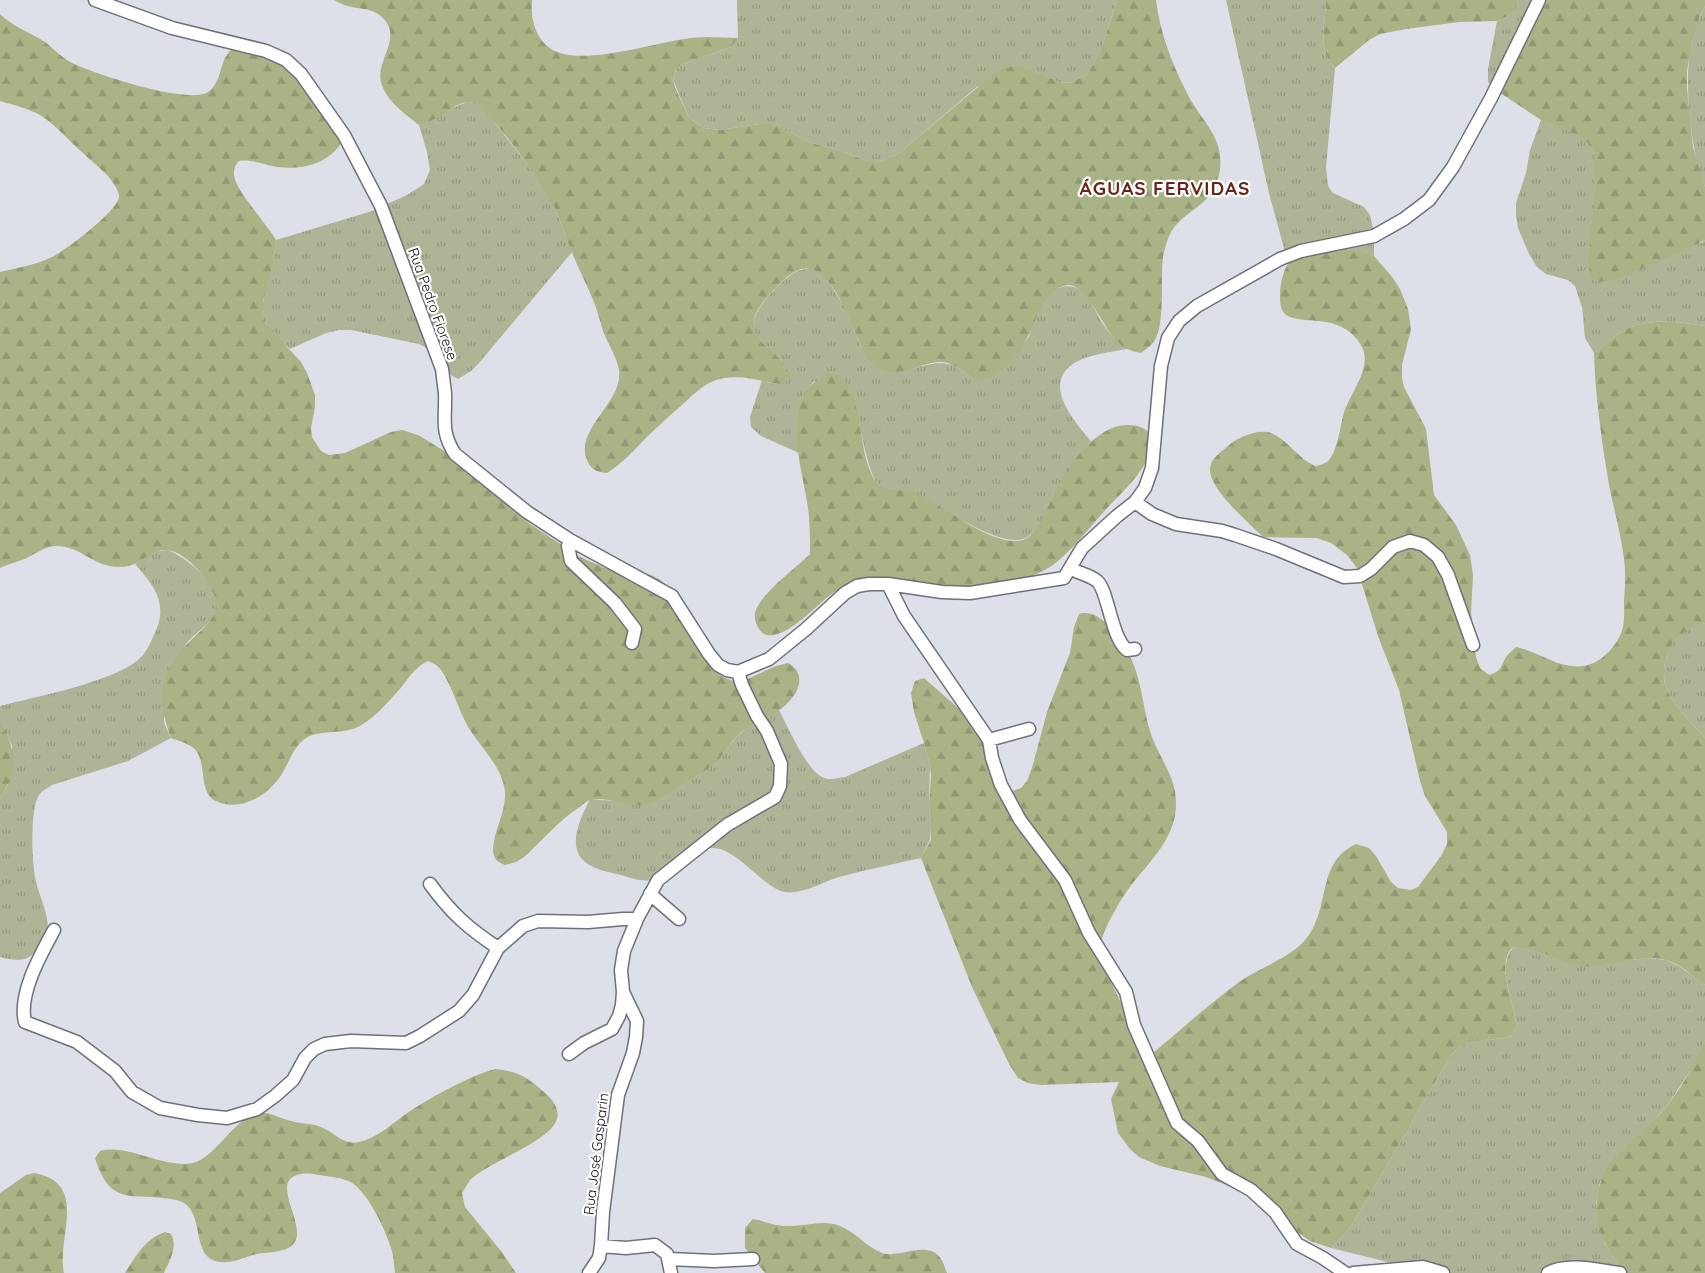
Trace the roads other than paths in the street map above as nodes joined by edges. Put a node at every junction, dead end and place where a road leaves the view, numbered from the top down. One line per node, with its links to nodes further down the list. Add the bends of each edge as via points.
1 (95, 0): 4 (street, Rua Pedro Fiorese, via 172,28 266,51 286,60 301,74 344,135 381,206 442,369 447,443 455,454 520,506)
2 (1539, 0): 3 (street, via 1491,98 1453,167 1429,200 1374,236 1301,251 1280,259 1197,306 1178,321 1168,338 1161,366 1152,468 1146,488)
3 (1135, 502): 5 (street, via 1082,548); 8 (street, via 1152,514 1176,524 1236,535 1344,577 1360,576 1393,547 1410,541 1424,545 1438,557 1448,575)
4 (570, 540): 7 (street, via 571,561 615,603 635,629); 10 (street, Rua Pedro Fiorese, via 672,596 718,665)
5 (1071, 569): 6 (street, via 1064,578 970,594); 9 (street, via 1098,582 1122,643 1127,650)
6 (888, 584): 10 (street, via 857,586 845,593 769,659); 12 (street, via 904,616)
7 (632, 643)
8 (1473, 645)
9 (1135, 649)
10 (738, 672): 14 (street, via 781,764 780,786 775,797 727,825 658,880)
11 (1030, 729): 12 (street)
12 (989, 740): 28 (street, via 1001,785 1020,820 1065,880 1089,933 1126,992 1134,1025 1177,1123 1198,1141 1222,1174 1251,1190 1275,1212 1297,1244)
13 (430, 884): 18 (street, via 455,916)
14 (650, 894): 15 (street); 16 (street)
15 (637, 919): 18 (street, via 538,921 523,926); 19 (street, via 624,952)
16 (679, 919)
17 (54, 930): 18 (street, via 29,981 24,1006 25,1022 77,1042 115,1071 132,1092 160,1108 227,1118 257,1109 275,1096 293,1080 314,1049 325,1044 351,1041 406,1043 460,1011 473,995)
18 (498, 948)
19 (622, 992): 20 (street); 21 (street, via 620,1016)
20 (637, 1021): 21 (street); 23 (street, Rua José Gasparin, via 633,1053 618,1095)
21 (612, 1029): 22 (street)
22 (569, 1054)
23 (601, 1246): 24 (street, via 655,1245); 26 (street, Rua José Gasparin, via 599,1258)
24 (669, 1259): 25 (street); 27 (street)
25 (753, 1259)
26 (589, 1273)
27 (672, 1273)
28 (1345, 1273)
29 (1353, 1273): 30 (street, via 1422,1267)
30 (1443, 1273)
31 (1548, 1273): 32 (street, via 1556,1269 1585,1268)
32 (1620, 1273)

